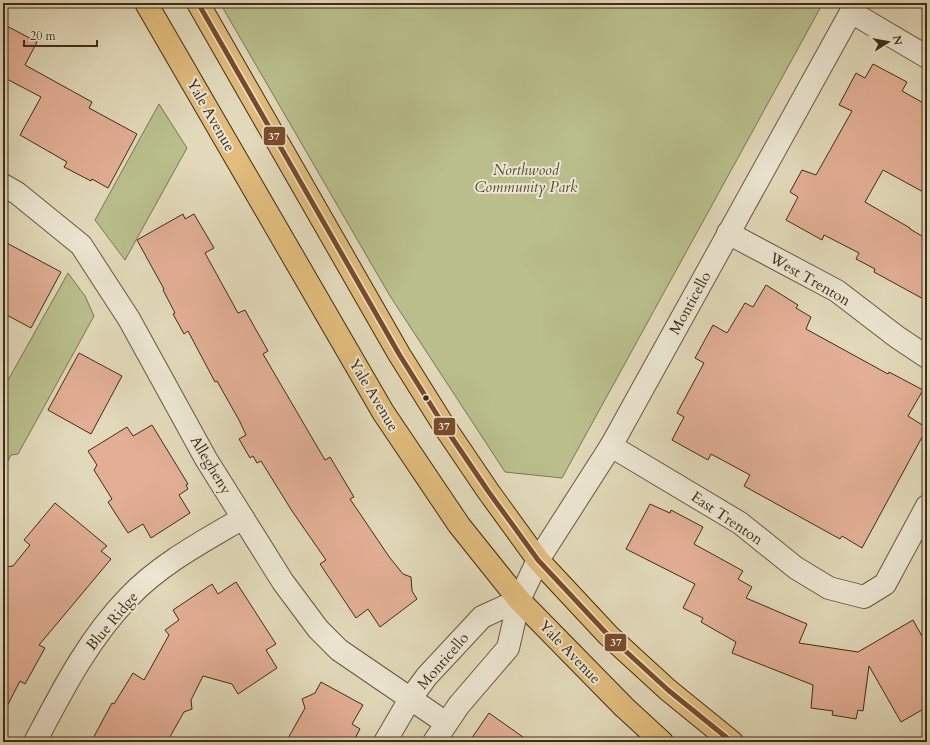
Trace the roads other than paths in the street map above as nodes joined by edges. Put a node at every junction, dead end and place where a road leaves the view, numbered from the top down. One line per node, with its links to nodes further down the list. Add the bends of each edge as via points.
1 (146, 3): 12 (main road, Yale Avenue, via 383,412 459,525)
2 (198, 3): 11 (main road, via 404,361 448,433)
3 (853, 8): 4 (street); 6 (street, Monticello)
4 (927, 57)
5 (3, 185): 10 (street, Allegheny, via 17,193 81,245 129,319 206,459)
6 (728, 234): 7 (street, West Trenton, via 836,291); 8 (street, Monticello)
7 (927, 357)
8 (610, 446): 9 (street, East Trenton, via 740,523 796,568 829,588 864,597 885,584); 11 (street, Monticello)
9 (927, 506)
10 (243, 518): 13 (street, Allegheny, via 283,582 318,629 339,650); 15 (street, Blue Ridge, via 161,570 129,596 78,663)
11 (538, 560): 12 (street, Monticello); 19 (main road, via 608,635 668,690)
12 (519, 600): 13 (street, Monticello, via 482,617 427,676); 14 (street, Monticello, via 508,648 476,683); 18 (main road, Yale Avenue)
13 (410, 699): 14 (street, Allegheny); 16 (street, Monticello)
14 (446, 723): 17 (street, Monticello)
15 (35, 742)
16 (385, 742)
17 (434, 742)
18 (662, 742)
19 (732, 742)

